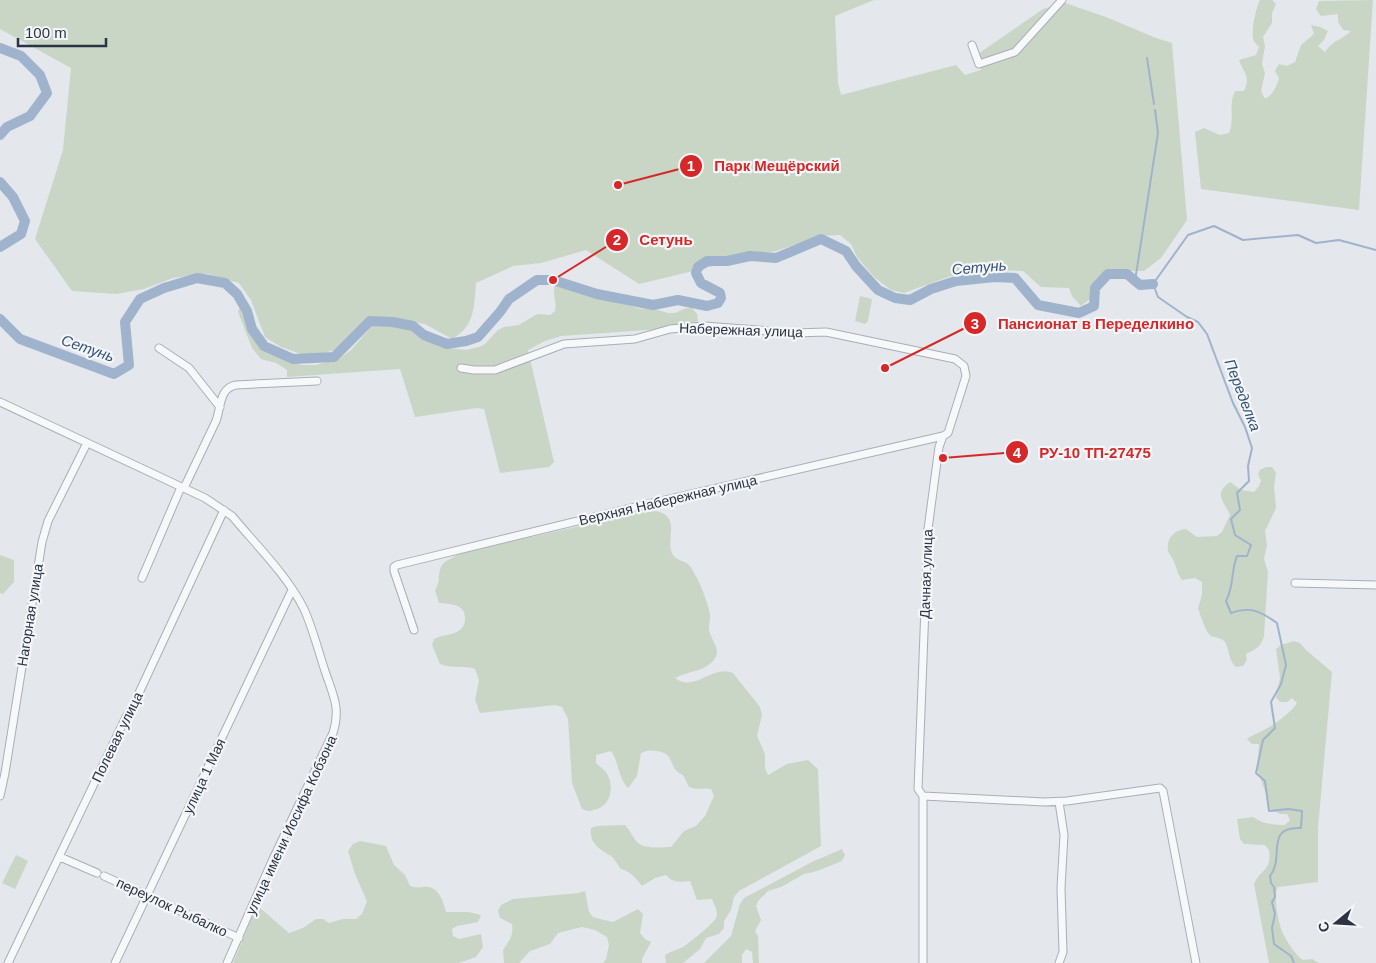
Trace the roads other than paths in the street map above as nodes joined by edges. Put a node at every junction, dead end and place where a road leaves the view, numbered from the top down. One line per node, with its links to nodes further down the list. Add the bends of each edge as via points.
1 (1062, 0): 2 (street, via 1015,52 980,64)
2 (972, 45)
3 (159, 348): 8 (street, via 189,368)
4 (964, 366): 5 (street, Набережная улица, via 955,359 826,332 795,333 704,326 670,329 636,339 564,344 495,370); 9 (street, Дачная улица, via 966,376 948,433)
5 (461, 368)
6 (318, 381): 8 (street, via 231,386 224,393)
7 (0, 402): 10 (street, улица имени Иосифа Кобзона)
8 (220, 407): 11 (street, via 216,422)
9 (943, 436): 17 (street, Верхняя Набережная улица, via 394,567); 19 (street, Дачная улица, via 928,529 918,789)
10 (87, 443): 11 (street, улица имени Иосифа Кобзона); 18 (street, Нагорная улица, via 48,521 42,542)
11 (182, 488): 12 (street, улица имени Иосифа Кобзона); 13 (street)
12 (224, 510): 16 (street, улица имени Иосифа Кобзона); 21 (street, Полевая улица)
13 (142, 578)
14 (1295, 583): 15 (street)
15 (1376, 585)
16 (292, 590): 22 (street, улица 1 Мая); 23 (street, улица имени Иосифа Кобзона, via 308,620 336,703 338,719)
17 (414, 630)
18 (0, 796)
19 (923, 796): 20 (street); 27 (street)
20 (1059, 802): 28 (street, via 1064,835 1063,952); 29 (street, via 1162,789)
21 (60, 856): 22 (street, переулок Рыбалко); 24 (street, Полевая улица)
22 (147, 895): 23 (street, переулок Рыбалко); 25 (street, улица 1 Мая)
23 (239, 938): 26 (street, улица имени Иосифа Кобзона)
24 (8, 963)
25 (115, 963)
26 (227, 963)
27 (923, 963)
28 (1060, 963)
29 (1196, 963)

